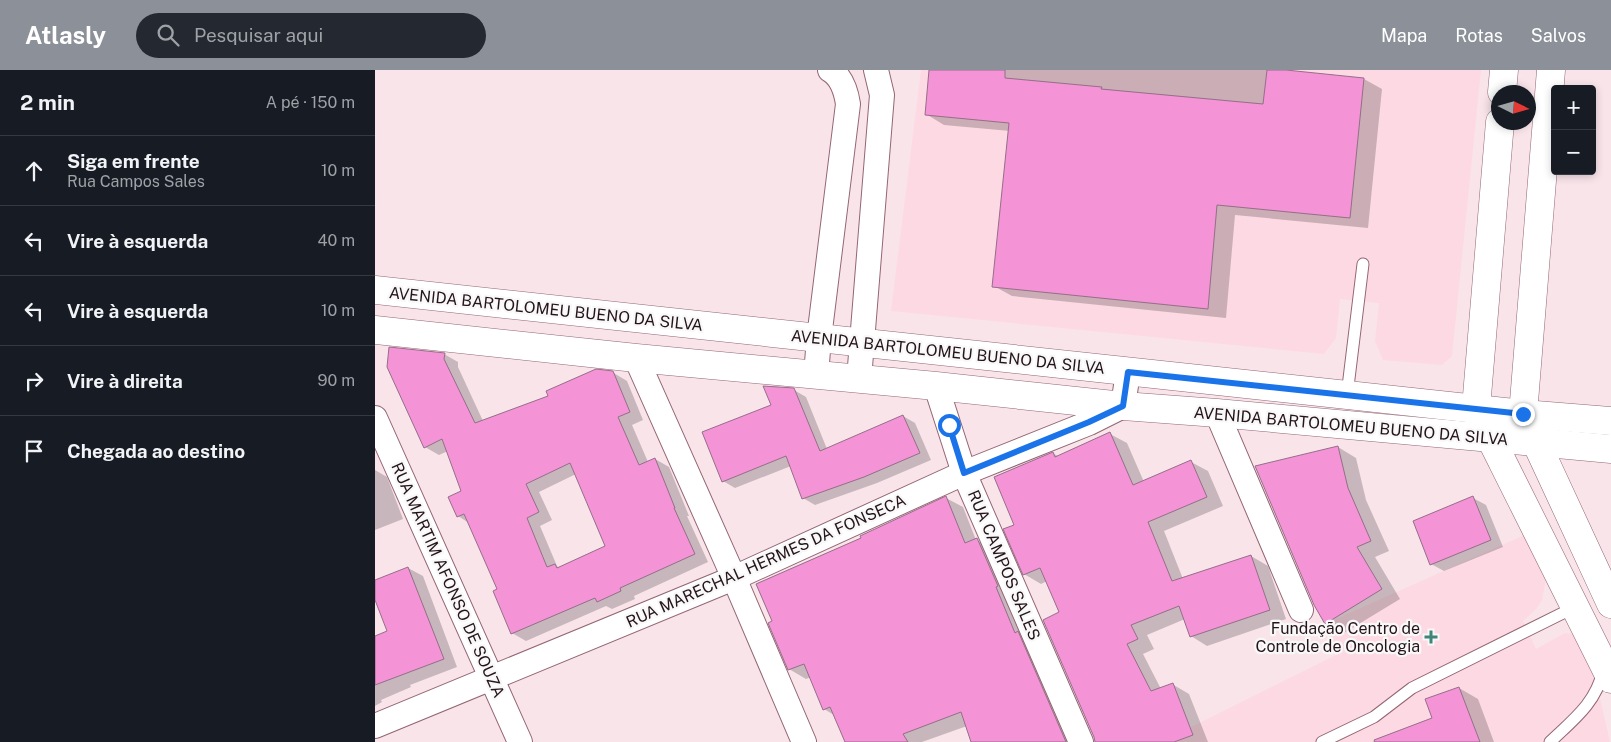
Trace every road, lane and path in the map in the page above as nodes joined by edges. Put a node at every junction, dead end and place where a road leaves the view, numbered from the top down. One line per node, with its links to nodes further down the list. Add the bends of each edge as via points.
1 (830, 70): 10 (street, via 836,73 846,90 848,104)
2 (876, 70): 11 (street, via 882,94)
3 (1504, 70): 5 (street)
4 (1551, 70): 21 (street)
5 (1503, 85)
6 (1499, 130): 19 (street)
7 (1363, 264): 17 (lane)
8 (375, 290): 10 (street, AVENIDA BARTOLOMEU BUENO DA SILVA)
9 (375, 330): 12 (street, AVENIDA BARTOLOMEU BUENO DA SILVA)
10 (819, 338): 11 (street, AVENIDA BARTOLOMEU BUENO DA SILVA); 14 (street)
11 (863, 343): 13 (street, AVENIDA BARTOLOMEU BUENO DA SILVA); 15 (street)
12 (636, 358): 14 (street, AVENIDA BARTOLOMEU BUENO DA SILVA); 28 (street)
13 (1128, 372): 17 (street, AVENIDA BARTOLOMEU BUENO DA SILVA); 18 (street)
14 (816, 375): 15 (street, AVENIDA BARTOLOMEU BUENO DA SILVA)
15 (859, 379): 16 (street, AVENIDA BARTOLOMEU BUENO DA SILVA)
16 (935, 386): 18 (street, AVENIDA BARTOLOMEU BUENO DA SILVA); 27 (street, RUA CAMPOS SALES)
17 (1347, 395): 19 (street, AVENIDA BARTOLOMEU BUENO DA SILVA)
18 (1123, 406): 20 (street, AVENIDA BARTOLOMEU BUENO DA SILVA); 27 (street, RUA MARECHAL HERMES DA FONSECA)
19 (1476, 408): 21 (street, AVENIDA BARTOLOMEU BUENO DA SILVA); 24 (street)
20 (1217, 413): 24 (street, AVENIDA BARTOLOMEU BUENO DA SILVA); 31 (street)
21 (1523, 414): 23 (street, AVENIDA BARTOLOMEU BUENO DA SILVA); 25 (street)
22 (375, 418): 33 (street, RUA MARTIM AFONSO DE SOUZA)
23 (1611, 421)
24 (1491, 438): 25 (street, AVENIDA BARTOLOMEU BUENO DA SILVA); 30 (street)
25 (1536, 442): 26 (street, AVENIDA BARTOLOMEU BUENO DA SILVA); 29 (street)
26 (1611, 449)
27 (964, 473): 28 (street, RUA MARECHAL HERMES DA FONSECA); 37 (street, RUA CAMPOS SALES)
28 (735, 578): 33 (street, RUA MARECHAL HERMES DA FONSECA); 36 (street)
29 (1611, 604)
30 (1575, 607): 32 (street); 38 (lane, via 1412,688 1374,717)
31 (1301, 610)
32 (1607, 672): 39 (lane, via 1586,708)
33 (492, 678): 34 (street, RUA MARECHAL HERMES DA FONSECA); 35 (street, RUA MARTIM AFONSO DE SOUZA)
34 (375, 726)
35 (520, 742)
36 (804, 742)
37 (1081, 742)
38 (1322, 742)
39 (1551, 742)

